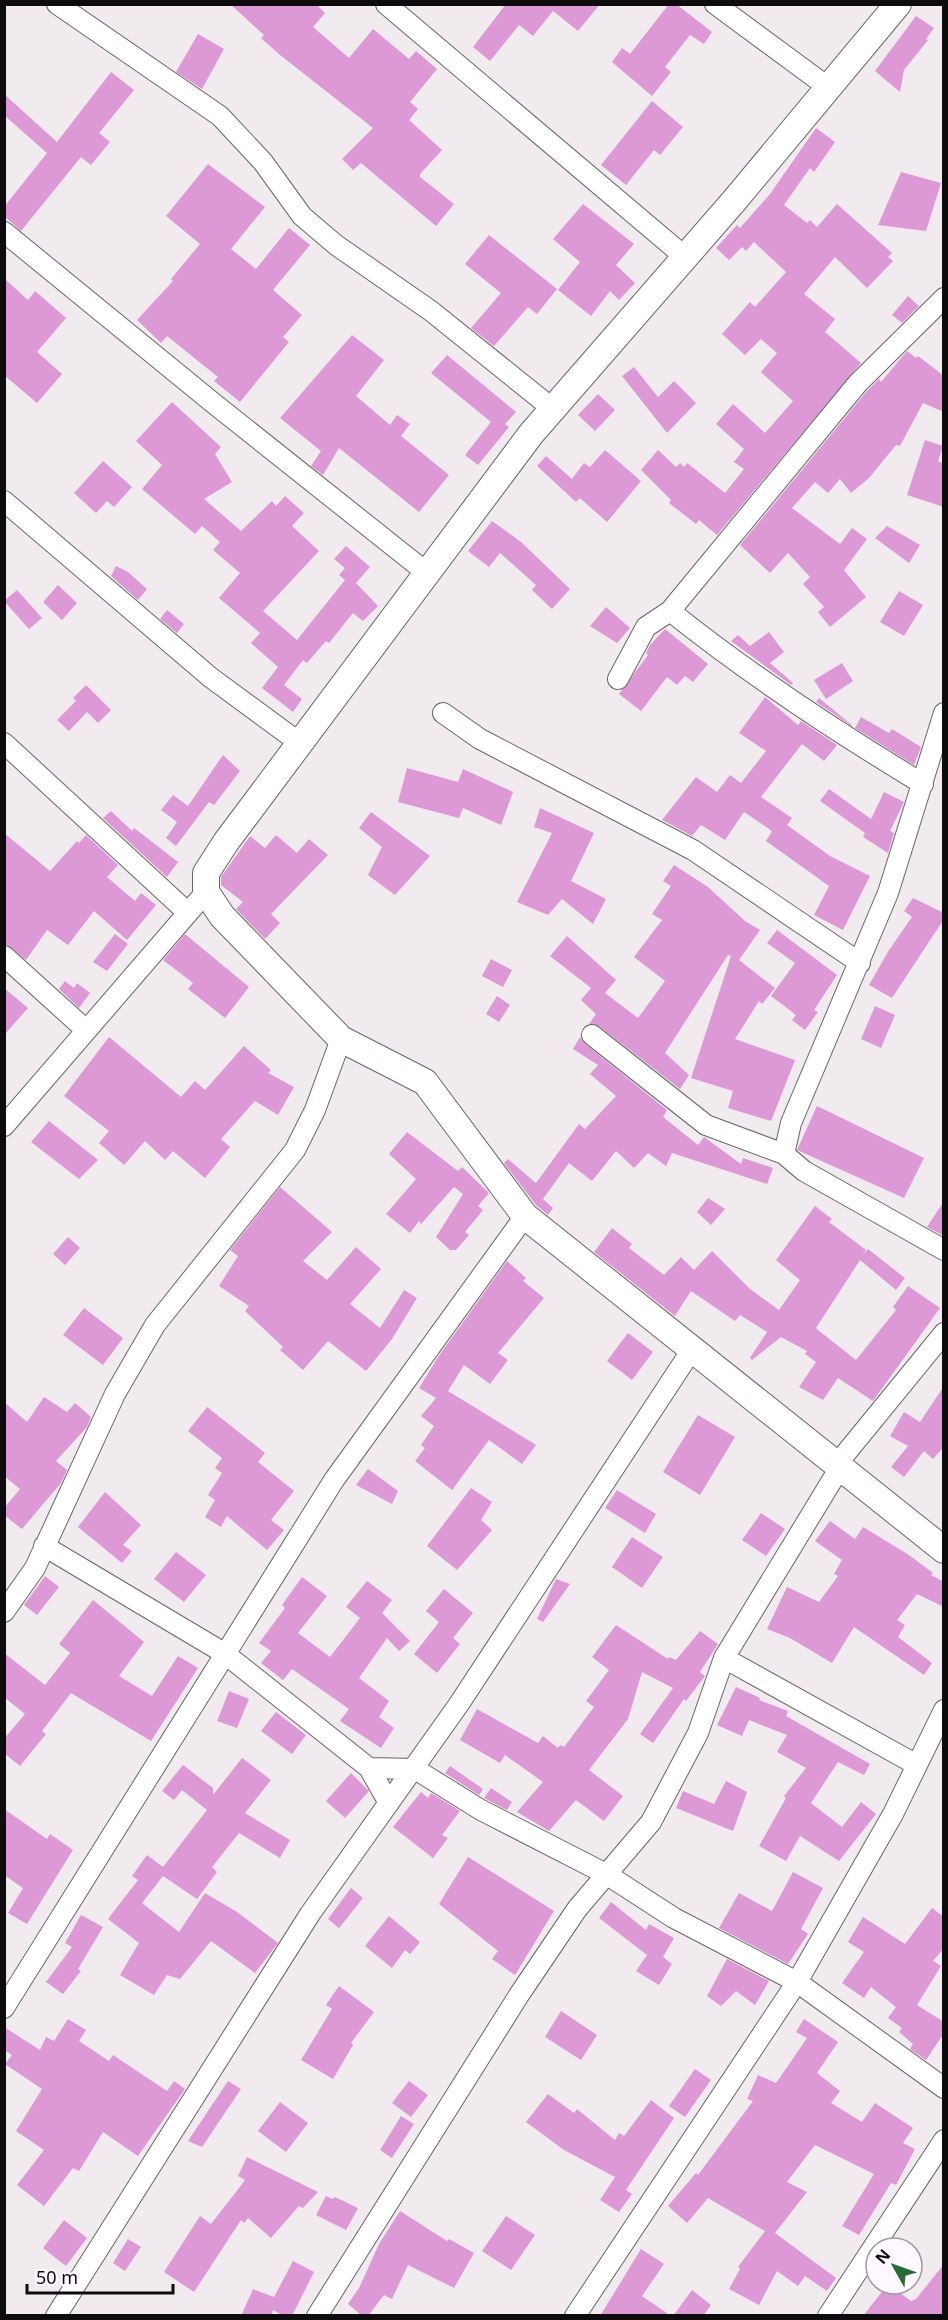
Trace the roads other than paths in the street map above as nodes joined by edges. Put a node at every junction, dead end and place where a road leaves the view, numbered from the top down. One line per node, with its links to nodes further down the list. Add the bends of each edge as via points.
1 (57, 4): 9 (street, via 220,116 263,162 302,216 336,245 431,311)
2 (386, 4): 7 (street)
3 (715, 4): 5 (street)
4 (898, 4): 5 (street)
5 (829, 88): 7 (street)
6 (4, 232): 11 (street)
7 (685, 257): 9 (street)
8 (944, 298): 12 (street, via 858,382)
9 (553, 409): 11 (street)
10 (4, 501): 17 (street, via 210,678)
11 (427, 573): 17 (street)
12 (670, 611): 13 (street, via 646,627); 18 (street, via 747,671)
13 (618, 679)
14 (443, 712): 22 (street, via 480,739 693,850)
15 (944, 713): 18 (street)
16 (4, 743): 20 (street)
17 (301, 744): 19 (street, via 206,873)
18 (923, 784): 22 (street, via 888,893)
19 (206, 892): 20 (street); 25 (street, via 222,916)
20 (188, 912): 23 (street)
21 (4, 956): 23 (street)
22 (860, 963): 27 (street, via 791,1123)
23 (86, 1030): 26 (street)
24 (592, 1035): 27 (street, via 706,1125)
25 (341, 1039): 28 (street, via 425,1082); 33 (street, via 315,1110 295,1150 155,1325 115,1394)
26 (4, 1126)
27 (784, 1154): 29 (street, via 804,1171)
28 (525, 1216): 31 (street); 36 (street, via 334,1480)
29 (944, 1250)
30 (944, 1332): 32 (street)
31 (691, 1351): 32 (street); 41 (street)
32 (838, 1466): 34 (street); 37 (street)
33 (44, 1546): 35 (street, via 35,1568); 36 (street)
34 (944, 1550)
35 (4, 1612)
36 (224, 1653): 40 (street); 45 (street)
37 (724, 1658): 39 (street); 43 (street, via 698,1733 651,1822)
38 (944, 1710): 39 (street)
39 (917, 1765): 44 (street)
40 (369, 1768): 41 (street); 42 (street)
41 (415, 1769): 42 (street); 43 (street, via 481,1810)
42 (389, 1803): 48 (street, via 310,1914)
43 (606, 1874): 44 (street, via 674,1918); 49 (street, via 577,1909 519,1995)
44 (797, 1982): 46 (street); 50 (street)
45 (4, 2008)
46 (944, 2088)
47 (944, 2140): 51 (street)
48 (56, 2316)
49 (317, 2316)
50 (575, 2316)
51 (828, 2316)

